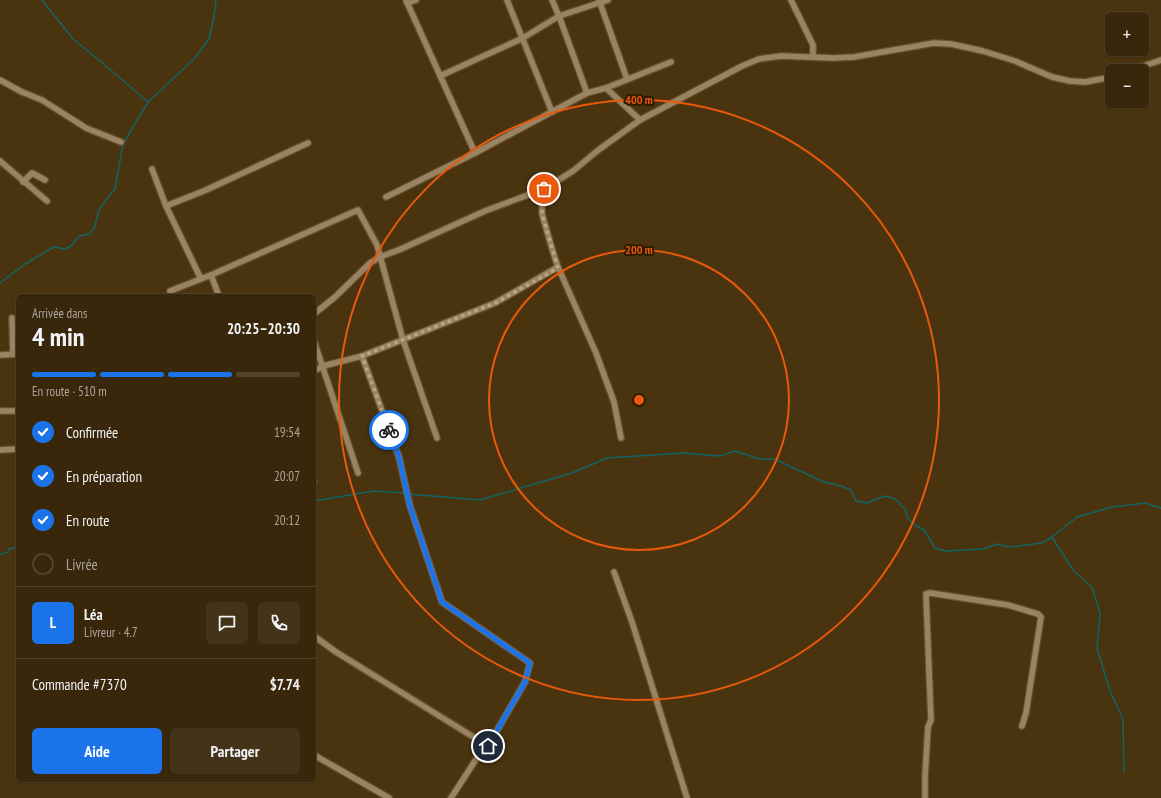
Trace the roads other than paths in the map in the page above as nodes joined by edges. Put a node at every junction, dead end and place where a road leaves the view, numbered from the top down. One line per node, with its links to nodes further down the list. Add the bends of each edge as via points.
1 (416, 0): 7 (street)
2 (506, 0): 9 (street)
3 (552, 0): 8 (street)
4 (608, 0): 6 (street)
5 (791, 0): 10 (street, via 813,45)
6 (600, 1): 8 (street); 16 (street)
7 (406, 2): 14 (street)
8 (559, 16): 9 (street); 19 (street)
9 (523, 38): 14 (street); 20 (street)
10 (813, 57): 15 (street, via 854,57 934,43 951,44 1015,61 1052,77 1085,82); 21 (street, via 781,56 759,59)
11 (1161, 60): 13 (street)
12 (670, 62): 16 (street)
13 (1146, 64)
14 (440, 76): 24 (street)
15 (1105, 78)
16 (627, 79): 18 (street)
17 (0, 80): 22 (street, via 42,100 86,128)
18 (606, 88): 19 (street); 21 (street)
19 (587, 93): 20 (street)
20 (552, 112): 24 (street)
21 (640, 120): 29 (street, via 573,171)
22 (122, 142)
23 (308, 143): 32 (street)
24 (475, 154): 30 (street)
25 (0, 161): 28 (street)
26 (152, 168): 32 (street)
27 (44, 180): 28 (street, via 32,173)
28 (23, 182): 31 (street)
29 (544, 189): 33 (street, via 485,211); 34 (street, via 548,199 542,206 542,214)
30 (386, 196)
31 (47, 201)
32 (166, 206): 36 (street)
33 (380, 257): 35 (street, via 358,210); 39 (street, via 370,263); 41 (street)
34 (558, 268): 41 (street, via 495,303); 51 (street, via 614,402)
35 (211, 275): 36 (street); 38 (street)
36 (201, 279): 37 (street, via 170,291)
37 (171, 294)
38 (218, 294)
39 (316, 312)
40 (12, 318): 43 (street)
41 (403, 340): 45 (street); 50 (street)
42 (316, 347): 46 (street)
43 (16, 354): 44 (street)
44 (0, 355)
45 (362, 356): 46 (street); 58 (street, via 399,457 410,506 442,602 530,663 525,682)
46 (323, 366): 47 (street); 54 (street)
47 (316, 370)
48 (0, 411): 49 (street)
49 (16, 411)
50 (437, 438)
51 (621, 438)
52 (16, 449): 53 (street)
53 (0, 450)
54 (358, 473)
55 (614, 572): 62 (street)
56 (316, 637): 58 (street)
57 (1022, 726): 63 (street, via 1041,617 1008,605 926,594 931,720 928,727)
58 (488, 746): 61 (street, via 484,747)
59 (316, 756): 60 (street)
60 (389, 798)
61 (451, 798)
62 (688, 798)
63 (925, 798)

